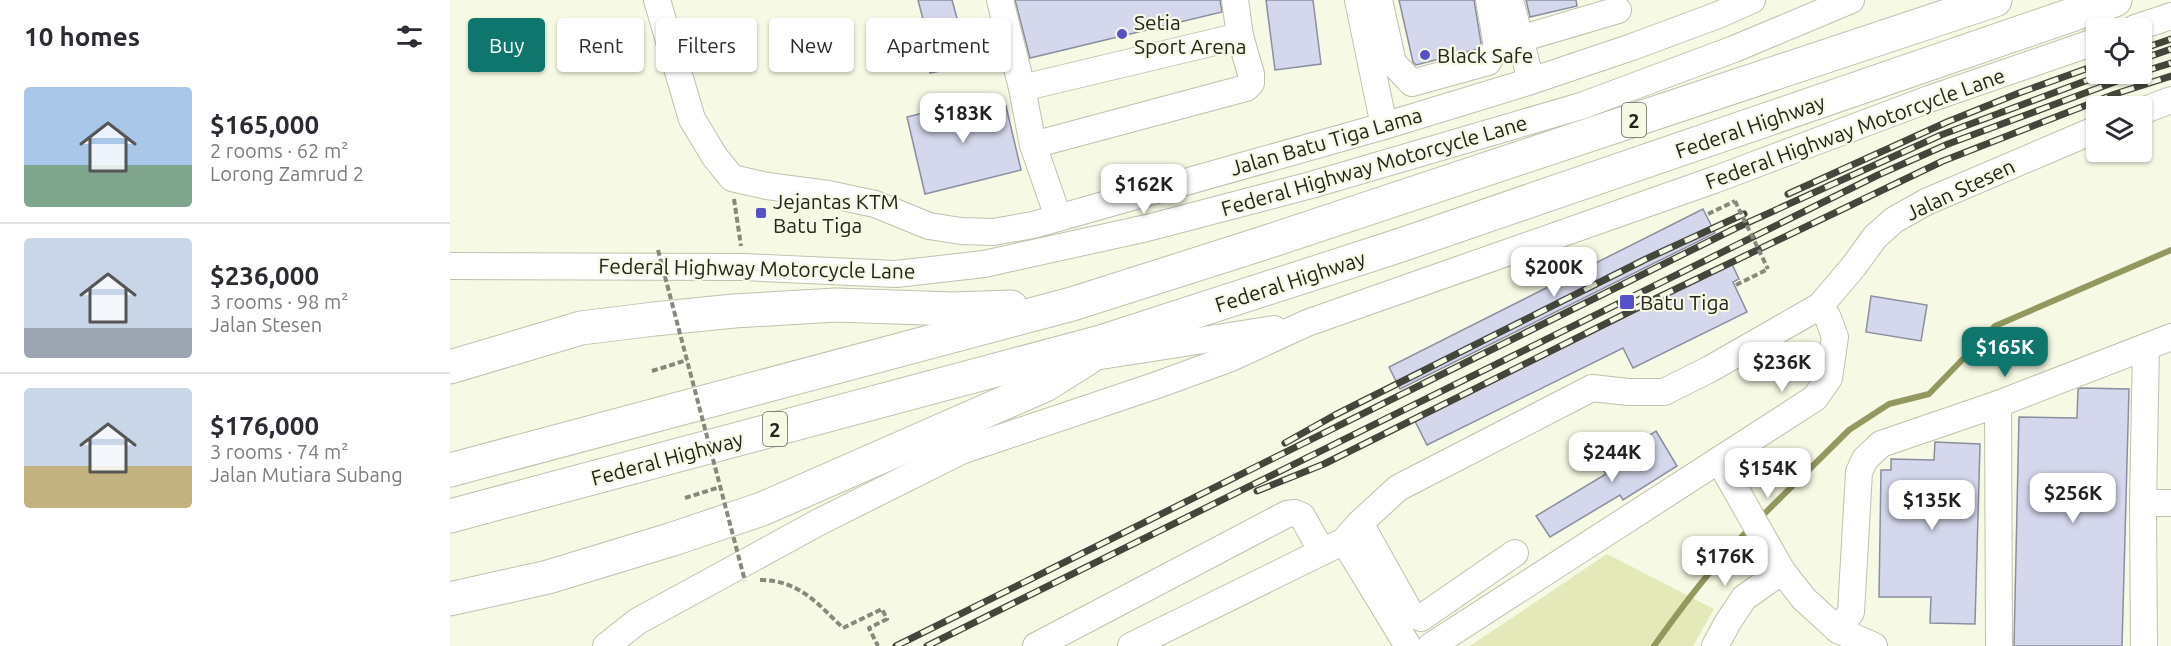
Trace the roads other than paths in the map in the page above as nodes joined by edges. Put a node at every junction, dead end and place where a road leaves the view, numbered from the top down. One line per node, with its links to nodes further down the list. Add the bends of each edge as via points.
1 (657, 0): 27 (street, Jalan Batu Tiga Lama, via 692,119 732,178 875,204 929,226 961,231 993,232)
2 (1000, 0): 21 (street)
3 (1235, 0): 16 (street)
4 (1358, 0): 24 (street)
5 (1379, 0): 6 (street, via 1393,63 1412,83 1488,62 1497,46)
6 (1489, 0)
7 (1510, 0): 17 (street)
8 (1752, 0): 13 (street, Jalan Batu Tiga Lama)
9 (1851, 0): 29 (street, Federal Highway Motorcycle Lane, via 1581,106 1311,185 1147,228 984,264)
10 (1995, 0): 30 (highway, Federal Highway / 2)
11 (2115, 0): 38 (highway, Federal Highway / 2)
12 (1616, 5): 17 (street); 19 (street)
13 (1717, 8): 19 (street, Jalan Batu Tiga Lama)
14 (2171, 16): 15 (street)
15 (2152, 22)
16 (1240, 36): 21 (street); 26 (street, via 1251,74 1251,83 1246,88)
17 (1520, 39): 20 (street)
18 (2086, 45): 33 (street, Federal Highway Motorcycle Lane)
19 (1632, 47): 20 (street, Jalan Batu Tiga Lama)
20 (1531, 81): 24 (street, Jalan Batu Tiga Lama)
21 (1022, 88): 26 (street)
22 (2171, 100): 23 (street)
23 (2152, 107)
24 (1384, 126): 27 (street, Jalan Batu Tiga Lama)
25 (2086, 134): 32 (street, Jalan Stesen, via 1926,202 1894,220 1875,237)
26 (1033, 145): 27 (street)
27 (1058, 217)
28 (450, 266): 29 (street, Federal Highway Motorcycle Lane, via 743,267)
29 (896, 274): 31 (street)
30 (1072, 304): 31 (highway, via 953,309); 42 (highway, Federal Highway / 2)
31 (836, 305): 34 (highway, via 734,311)
32 (1820, 306): 41 (street, via 1835,337 1829,378 1815,398); 46 (street, Jalan Stesen, via 1664,392 1592,388 1398,488)
33 (1307, 323): 38 (street, Federal Highway Motorcycle Lane); 52 (street, Federal Highway Motorcycle Lane, via 1231,358 961,452 819,522 638,621)
34 (581, 328): 37 (highway); 39 (highway)
35 (2171, 337): 36 (street)
36 (2146, 347): 40 (street); 43 (street)
37 (450, 348)
38 (1094, 350): 45 (highway, Federal Highway / 2); 49 (highway, via 1044,386 762,509 548,577)
39 (450, 367)
40 (1998, 404): 51 (street, via 1881,444 1865,459 1859,471 1851,612); 59 (street)
41 (1719, 460): 48 (street); 56 (street)
42 (450, 470)
43 (2143, 503): 44 (street); 60 (street)
44 (2171, 503)
45 (450, 516)
46 (1342, 539): 47 (street, via 1411,614 1421,618); 53 (street, via 1302,516 1287,514); 54 (street, Jalan Stesen); 55 (street)
47 (1515, 553)
48 (1782, 571): 51 (street, via 1804,599); 57 (street, via 1744,598)
49 (464, 596): 50 (highway)
50 (450, 614)
51 (1839, 630): 58 (street)
52 (606, 646)
53 (1036, 646)
54 (1131, 646)
55 (1408, 646)
56 (1431, 646)
57 (1715, 646)
58 (1874, 646)
59 (1999, 646)
60 (2144, 646)

